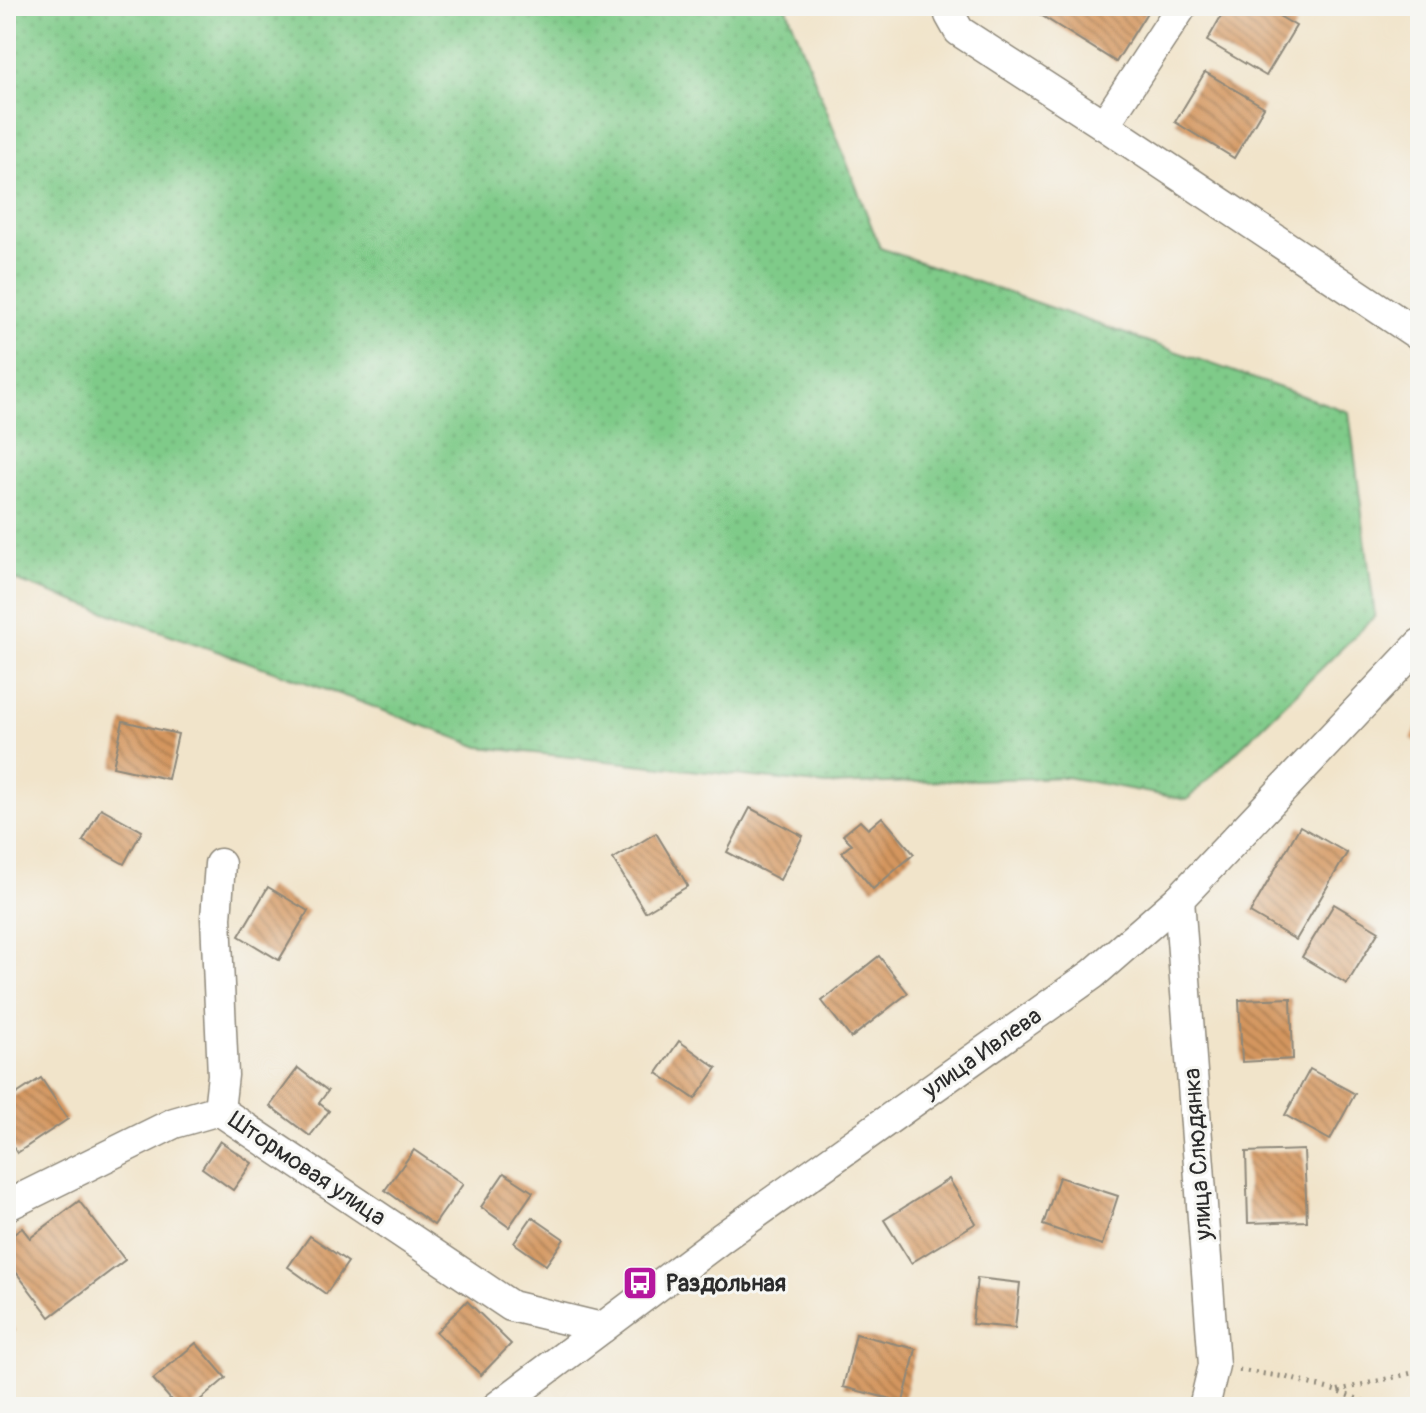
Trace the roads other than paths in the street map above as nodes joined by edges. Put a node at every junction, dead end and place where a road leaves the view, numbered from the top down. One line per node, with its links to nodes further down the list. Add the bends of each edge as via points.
1 (951, 6): 3 (street, via 959,31)
2 (1182, 6): 3 (street)
3 (1104, 125): 4 (street)
4 (1420, 336)
5 (1420, 644): 7 (street, улица Ивлева)
6 (220, 864): 8 (street)
7 (1179, 899): 10 (street, улица Ивлева, via 1093,974); 12 (street, улица Слюдянка, via 1214,1365)
8 (219, 1110): 9 (street, Штормовая улица, via 174,1123); 10 (street, Штормовая улица, via 511,1306)
9 (6, 1206)
10 (602, 1328): 11 (street, улица Ивлева)
11 (497, 1407)
12 (1204, 1407)

